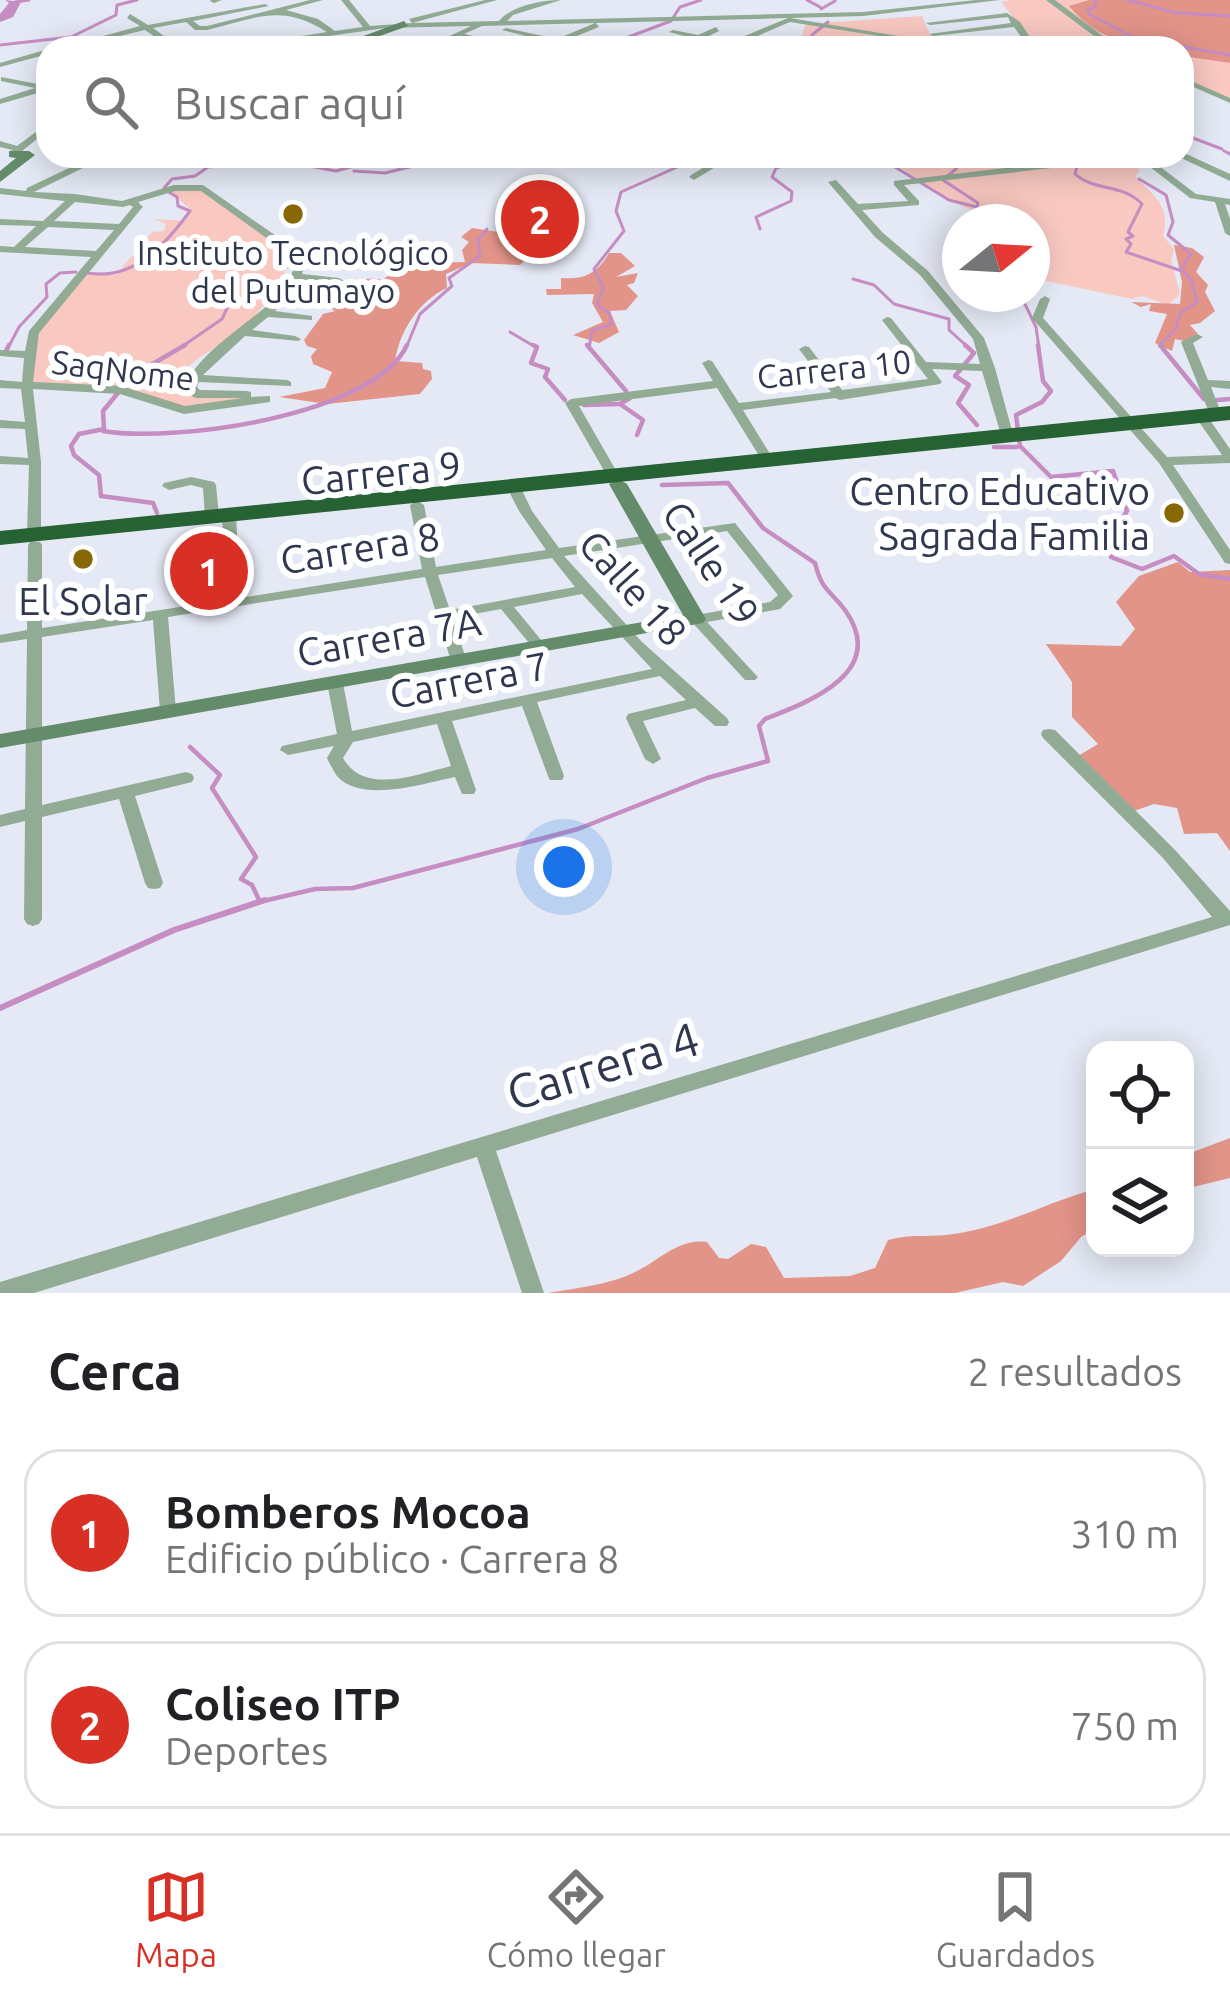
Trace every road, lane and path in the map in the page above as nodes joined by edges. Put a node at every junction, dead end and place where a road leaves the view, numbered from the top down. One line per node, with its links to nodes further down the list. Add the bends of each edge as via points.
1 (218, 0): 13 (street)
2 (319, 0): 12 (street)
3 (345, 0): 27 (street)
4 (493, 0): 23 (street)
5 (557, 0): 20 (street)
6 (977, 0): 9 (street)
7 (1050, 0): 45 (street)
8 (992, 1): 11 (street); 14 (street)
9 (937, 2): 20 (street, via 861,12)
10 (265, 6): 13 (street)
11 (920, 10): 17 (street); 28 (street)
12 (281, 12): 18 (street); 29 (street)
13 (229, 13): 16 (street); 18 (street)
14 (1007, 15): 22 (street); 28 (street)
15 (130, 16): 25 (street)
16 (186, 19): 18 (street, via 199,28); 25 (street)
17 (674, 19): 19 (street); 39 (street, via 716,29)
18 (241, 20)
19 (604, 21): 24 (street); 37 (street)
20 (502, 22): 21 (street)
21 (433, 24): 23 (street); 24 (street)
22 (1017, 24): 28 (street); 44 (street)
23 (400, 25): 27 (street); 34 (street)
24 (481, 25): 35 (street); 36 (street)
25 (149, 26): 31 (street); 32 (street)
26 (828, 27): 40 (street, via 779,20); 41 (street); 42 (street)
27 (368, 28): 29 (street)
28 (932, 28): 43 (street)
29 (331, 31): 33 (street)
30 (674, 32): 38 (street)
31 (110, 36)
32 (160, 36)
33 (301, 36)
34 (369, 36)
35 (461, 36)
36 (533, 36)
37 (568, 36)
38 (691, 36)
39 (704, 36)
40 (746, 36)
41 (815, 36)
42 (878, 36)
43 (940, 36)
44 (1026, 36)
45 (1098, 36)
46 (36, 55): 47 (street)
47 (0, 65)
48 (4, 79): 50 (street)
49 (1194, 84): 52 (street)
50 (36, 86)
51 (36, 91): 53 (street)
52 (1230, 101)
53 (0, 102)
54 (36, 135): 55 (street)
55 (10, 153): 62 (street)
56 (1194, 161): 63 (street)
57 (76, 168): 66 (street)
58 (709, 168): 61 (street)
59 (1052, 168): 70 (street, via 901,182 916,203)
60 (1156, 168): 68 (street, via 1193,196)
61 (694, 177)
62 (0, 178)
63 (1230, 178)
64 (833, 182): 70 (street)
65 (0, 191): 66 (street)
66 (28, 192): 67 (street)
67 (75, 197): 69 (street); 72 (street)
68 (1225, 202): 74 (street)
69 (133, 203): 73 (street, via 138,207); 78 (street, via 186,186 210,190)
70 (859, 207): 96 (street, via 966,324)
71 (0, 222): 72 (street)
72 (42, 224): 73 (street); 76 (street)
73 (122, 227): 77 (street)
74 (1230, 233)
75 (0, 249): 76 (street)
76 (16, 250): 77 (street)
77 (99, 254): 93 (street, via 40,320)
78 (302, 260): 79 (street); 80 (street)
79 (382, 266)
80 (296, 276): 81 (street); 82 (street)
81 (339, 281)
82 (281, 294): 83 (street); 85 (street)
83 (323, 299)
84 (1040, 312): 109 (street)
85 (263, 313): 86 (street); 88 (street)
86 (308, 318)
87 (886, 320): 95 (street)
88 (246, 333): 90 (street); 97 (street)
89 (1197, 337): 98 (street, via 1187,342)
90 (296, 339)
91 (805, 349): 104 (street)
92 (0, 353): 93 (street)
93 (30, 355): 103 (street)
94 (708, 363): 101 (street)
95 (926, 365): 96 (street); 104 (street, Carrera 10, via 936,382)
96 (989, 368): 111 (street)
97 (194, 378): 100 (street); 103 (street, SaqNome, via 197,394 266,399 184,410 117,390)
98 (1203, 383): 102 (street); 107 (street)
99 (0, 384): 103 (street, SaqNome)
100 (286, 384)
101 (719, 384): 105 (street, Carrera 10); 106 (street)
102 (1230, 385)
103 (27, 386): 110 (street)
104 (840, 395): 106 (street, Carrera 10)
105 (571, 403): 117 (street, Calle 19)
106 (736, 407): 116 (street)
107 (1216, 415): 109 (highway, Carrera 9); 112 (street)
108 (0, 424): 110 (street)
109 (1134, 424): 111 (highway, Carrera 9); 115 (street)
110 (32, 426): 114 (street)
111 (1008, 438): 116 (highway, Carrera 9)
112 (1230, 458): 115 (street)
113 (0, 460): 114 (street)
114 (35, 461): 126 (street)
115 (1164, 461): 123 (street)
116 (769, 462): 117 (highway, Carrera 9)
117 (615, 479): 119 (highway, Carrera 9); 124 (street, Calle 19)
118 (169, 486): 121 (street, via 209,484)
119 (514, 490): 120 (highway, Carrera 9); 121 (highway, Carrera 9); 128 (street, Calle 18)
120 (417, 506): 121 (highway, Carrera 9); 130 (street)
121 (224, 518): 126 (highway, Carrera 9); 133 (street)
122 (1230, 523): 123 (street)
123 (1207, 524): 129 (street)
124 (647, 536): 128 (street, Carrera 8); 132 (street, Carrera 8, via 731,526); 137 (street, Calle 19)
125 (0, 538): 126 (highway, Carrera 9)
126 (34, 540): 127 (highway, Carrera 9); 139 (street)
127 (0, 550)
128 (553, 550): 130 (street, Carrera 8); 131 (street, Calle 18)
129 (1230, 560)
130 (429, 569): 133 (street, Carrera 8); 136 (street)
131 (588, 589): 134 (street); 138 (street, Calle 18)
132 (786, 596): 137 (street, Carrera 7A, via 775,606)
133 (232, 602): 135 (street, Carrera 8)
134 (504, 604): 136 (street); 141 (street)
135 (160, 614): 139 (street, Carrera 8); 148 (street)
136 (444, 615): 142 (street)
137 (696, 619): 138 (street, Carrera 7A); 144 (street, Calle 19)
138 (625, 631): 141 (street, Carrera 7A); 143 (street, Calle 18)
139 (33, 634): 140 (street, Carrera 8); 152 (street)
140 (0, 639)
141 (539, 646): 142 (street, Carrera 7A)
142 (459, 661): 145 (street, Carrera 7A)
143 (663, 671): 146 (street, Carrera 7); 147 (street, Calle 18)
144 (750, 677)
145 (335, 683): 148 (street, Carrera 7A); 153 (street)
146 (529, 702): 149 (street, Carrera 7); 158 (street)
147 (696, 703): 150 (street, Calle 18); 156 (street, via 634,718)
148 (168, 710): 152 (street, Carrera 7A)
149 (443, 719): 153 (street, Carrera 7); 157 (street)
150 (722, 722)
151 (1048, 734): 165 (street)
152 (34, 736): 154 (street, Carrera 7A); 162 (street)
153 (346, 739): 155 (street, Carrera 7); 157 (street, via 335,758 350,782 369,786)
154 (0, 741)
155 (287, 750)
156 (652, 759)
157 (460, 770): 160 (street)
158 (556, 776)
159 (187, 778): 161 (street)
160 (468, 790)
161 (125, 792): 162 (street); 164 (street)
162 (36, 812): 163 (street); 166 (street)
163 (0, 821)
164 (154, 883)
165 (1227, 918): 167 (street, Carrera 4)
166 (33, 920)
167 (484, 1147): 168 (street, Carrera 4); 169 (street)
168 (0, 1293)
169 (533, 1293)

